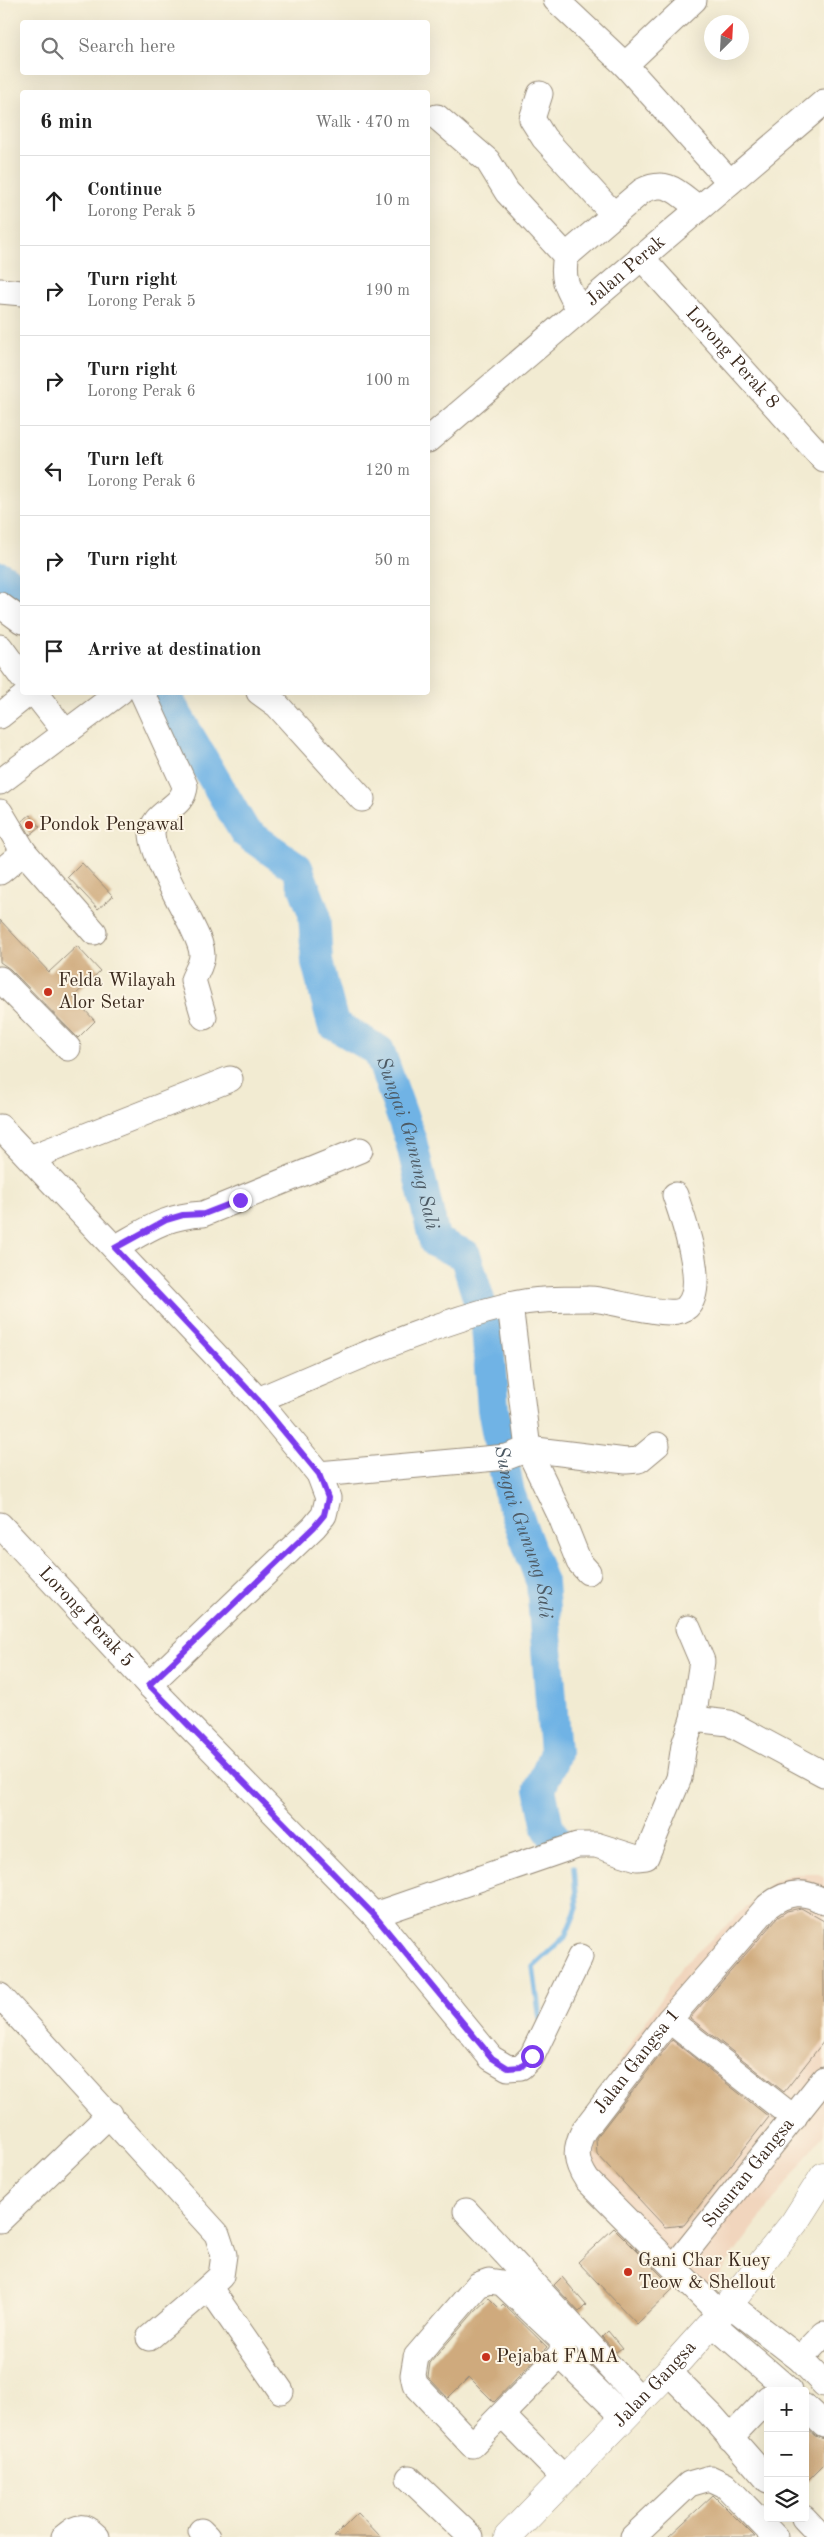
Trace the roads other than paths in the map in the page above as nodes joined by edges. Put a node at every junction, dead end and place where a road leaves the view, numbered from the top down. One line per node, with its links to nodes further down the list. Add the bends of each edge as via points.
1 (556, 0): 3 (street)
2 (694, 0): 3 (street)
3 (625, 65): 7 (street)
4 (540, 94): 9 (street, via 532,119 544,138)
5 (824, 102): 7 (street, Jalan Perak)
6 (437, 117): 10 (street, via 488,162 507,192)
7 (730, 182): 8 (street, Jalan Perak)
8 (698, 208): 9 (street, via 667,186 655,184); 11 (street, Jalan Perak)
9 (614, 215): 10 (street)
10 (566, 256): 14 (street, via 564,284)
11 (641, 257): 14 (street, Jalan Perak); 16 (street, Lorong Perak 8)
12 (0, 291): 13 (street)
13 (20, 293)
14 (579, 310): 15 (street, Jalan Perak)
15 (430, 438)
16 (824, 460)
17 (0, 605): 18 (street)
18 (20, 619)
19 (0, 647): 20 (street)
20 (20, 674)
21 (26, 695): 26 (street)
22 (36, 695): 27 (street)
23 (116, 695): 27 (street)
24 (143, 695): 35 (street, via 185,786 181,801 155,822 152,834 201,946 200,966 193,980)
25 (263, 695): 29 (street, via 277,705)
26 (0, 716)
27 (66, 733): 28 (street)
28 (0, 782)
29 (362, 799)
30 (0, 812): 31 (street)
31 (24, 852): 32 (street); 33 (street)
32 (0, 872)
33 (94, 932)
34 (0, 979): 36 (street)
35 (204, 1017)
36 (68, 1048)
37 (230, 1079): 40 (street)
38 (0, 1127): 40 (street)
39 (360, 1150): 42 (street, via 204,1214 166,1220)
40 (30, 1158): 42 (street)
41 (675, 1195): 43 (street, via 693,1250 694,1295 682,1311 667,1312 592,1298)
42 (115, 1248): 44 (street)
43 (489, 1311): 44 (street, via 412,1336); 46 (street)
44 (258, 1400): 47 (street)
45 (657, 1446): 46 (street, via 639,1460 626,1461)
46 (508, 1455): 47 (street); 49 (street, via 561,1517 579,1562)
47 (319, 1474): 51 (street, via 328,1498 324,1515)
48 (5, 1541): 51 (street, Lorong Perak 5)
49 (588, 1572)
50 (688, 1628): 52 (street, via 702,1661)
51 (149, 1685): 55 (street, Lorong Perak 5)
52 (693, 1718): 53 (street, via 729,1723); 55 (street, via 684,1745 679,1778 646,1857 637,1858 596,1845 576,1845)
53 (824, 1774)
54 (824, 1902): 58 (street, Jalan Gangsa 1, via 808,1894 781,1896 768,1906)
55 (374, 1915): 56 (street, Lorong Perak 5, via 486,2052 508,2068 521,2067 532,2056)
56 (580, 1957)
57 (0, 1996): 60 (street)
58 (669, 2020): 61 (street); 67 (street, Jalan Gangsa 1, via 584,2130 576,2156 587,2180)
59 (824, 2079): 61 (street, Susuran Gangsa)
60 (110, 2114): 65 (street); 68 (street, via 217,2234 224,2255 221,2276)
61 (794, 2118): 67 (street, Susuran Gangsa)
62 (824, 2176): 66 (main road, Jalan Gangsa)
63 (824, 2201): 66 (main road, Jalan Gangsa)
64 (466, 2211): 79 (street)
65 (0, 2220)
66 (794, 2223): 69 (main road, Jalan Gangsa)
67 (674, 2267): 69 (street, Jalan Gangsa 1)
68 (209, 2287): 71 (street); 77 (street)
69 (720, 2314): 73 (street); 74 (main road, Jalan Gangsa); 76 (street)
70 (824, 2334): 73 (street)
71 (148, 2338)
72 (560, 2355): 79 (street); 81 (street); 81 (street, via 561,2339 502,2283 489,2281 478,2285 416,2357 413,2375 415,2384 472,2445)
73 (800, 2359): 75 (street)
74 (668, 2372): 79 (main road, Jalan Gangsa); 83 (street)
75 (824, 2384)
76 (776, 2387)
77 (281, 2391)
78 (764, 2405): 83 (street)
79 (633, 2408): 86 (main road, Jalan Gangsa)
80 (809, 2410): 82 (street)
81 (502, 2414): 86 (street)
82 (824, 2425)
83 (730, 2438): 84 (street)
84 (765, 2477)
85 (409, 2478): 90 (street)
86 (565, 2479): 91 (main road, Jalan Gangsa)
87 (808, 2522): 94 (street)
88 (64, 2537): 89 (street, via 73,2528 81,2526)
89 (97, 2537)
90 (471, 2537)
91 (508, 2537)
92 (633, 2537): 93 (street, via 689,2484 710,2478 724,2485)
93 (775, 2537)
94 (822, 2537)

